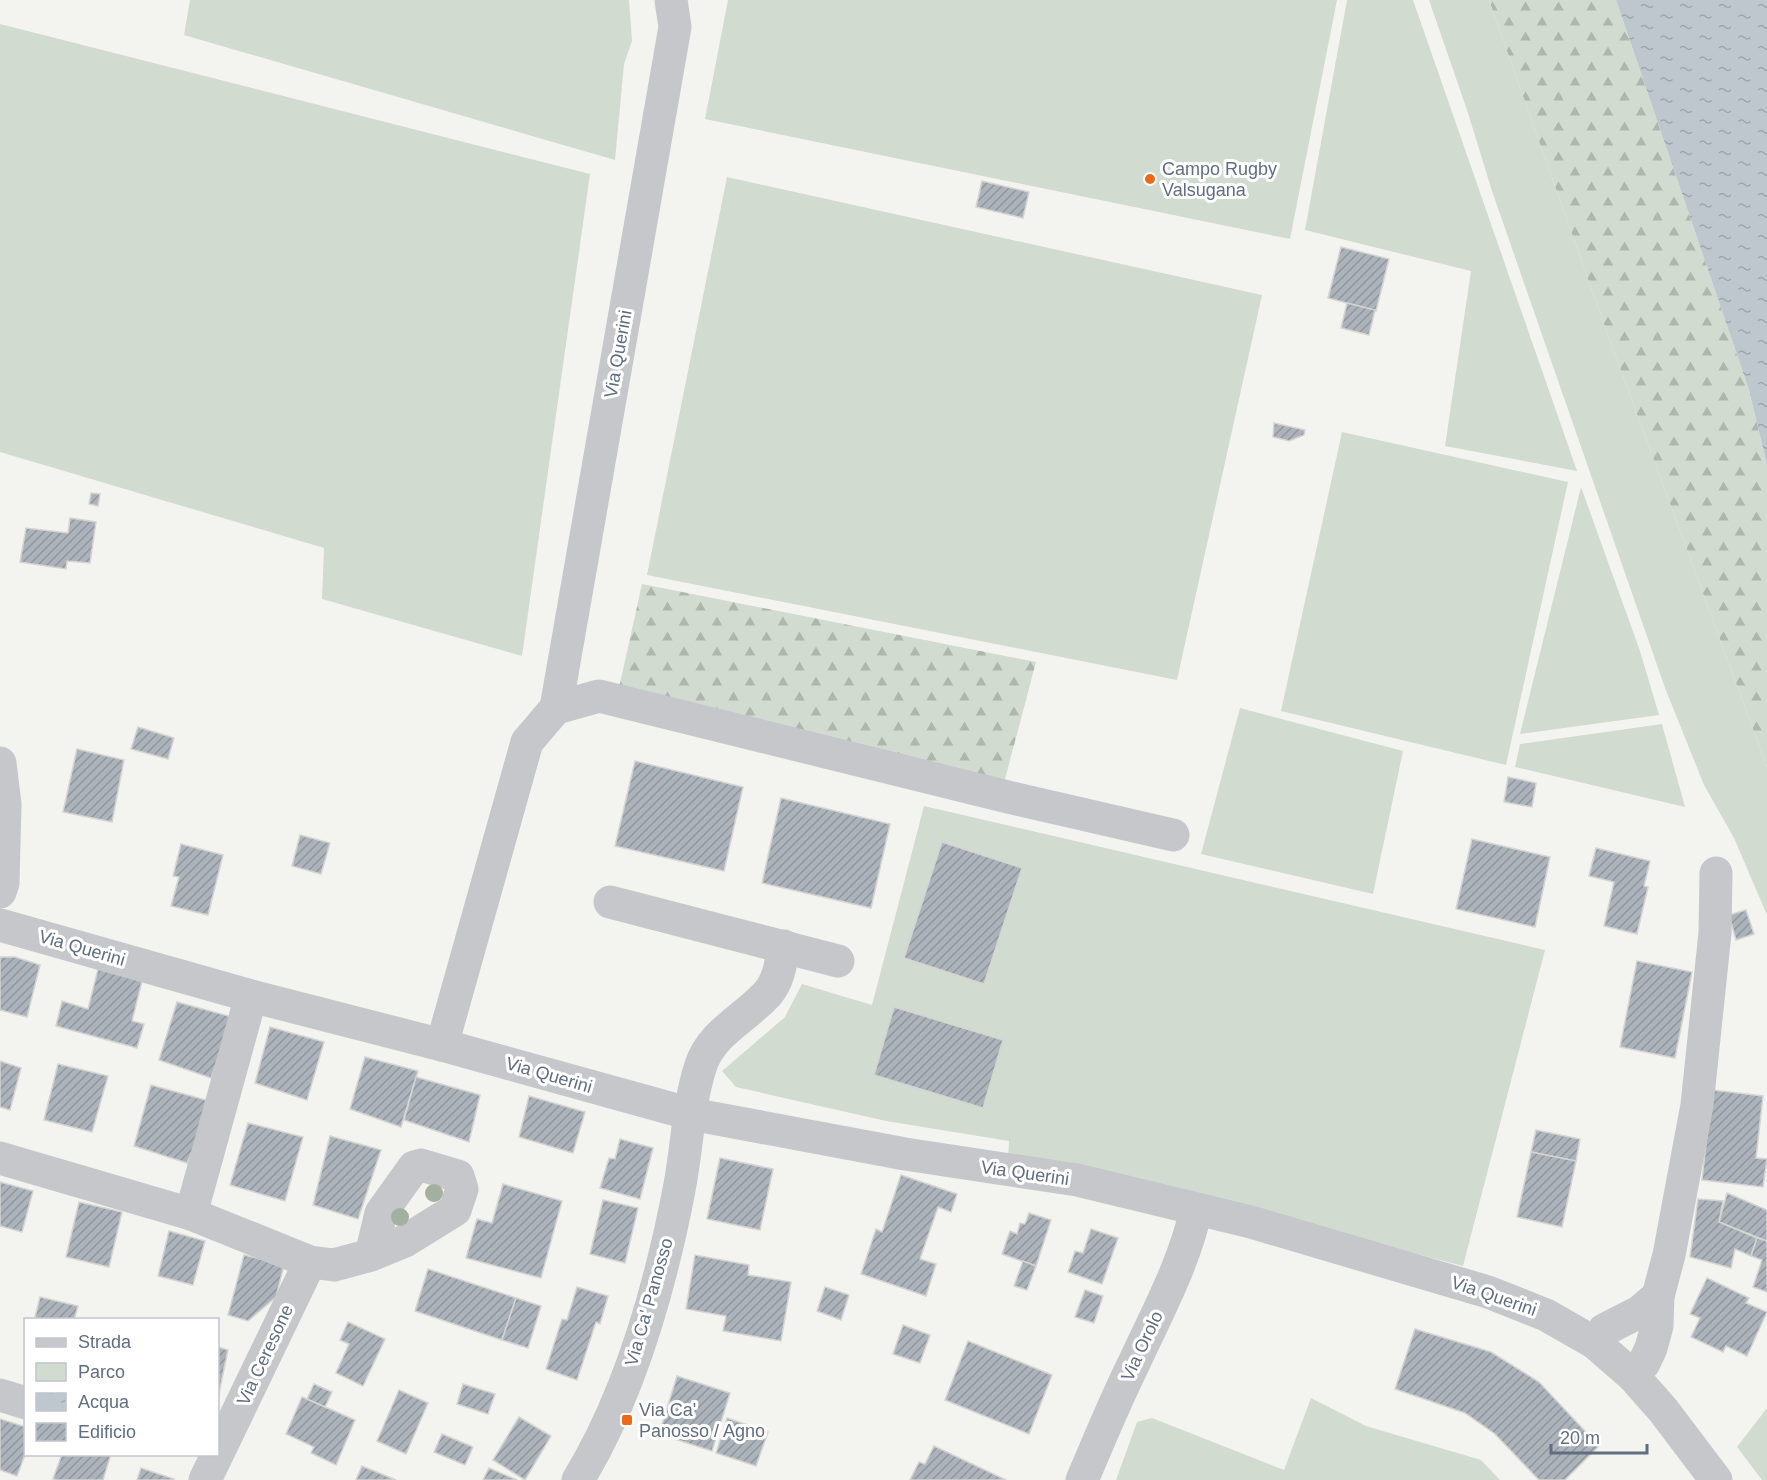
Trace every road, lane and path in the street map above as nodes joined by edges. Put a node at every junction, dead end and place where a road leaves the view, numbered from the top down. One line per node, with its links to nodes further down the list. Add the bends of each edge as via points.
1 (671, 0): 2 (street, Via Querini, via 675,27)
2 (556, 708): 4 (street, via 599,696); 12 (street, via 527,742)
3 (0, 763): 6 (street, via 5,804)
4 (1173, 835)
5 (1716, 873): 19 (street, via 1715,933 1697,1105)
6 (0, 892)
7 (610, 902): 9 (street)
8 (0, 926): 11 (street, Via Querini)
9 (784, 946): 10 (street); 13 (street, Via Ca' Panosso, via 779,972 769,992 729,1025 701,1064)
10 (838, 961)
11 (251, 996): 12 (street, Via Querini); 16 (street)
12 (442, 1044): 13 (street, Via Querini)
13 (691, 1114): 15 (street, Via Querini, via 904,1154 1077,1180); 25 (street, Via Ca' Panosso, via 679,1190 642,1337 615,1411)
14 (0, 1158): 16 (street)
15 (1196, 1210): 20 (street, Via Querini, via 1251,1222 1488,1292 1546,1315); 26 (street, Via Orolo, via 1169,1288)
16 (191, 1214): 18 (street)
17 (371, 1255): 18 (street, via 334,1265)
18 (310, 1262): 24 (street, Via Ceresone)
19 (1658, 1296): 20 (street, via 1639,1312 1604,1330); 21 (street, via 1657,1326 1651,1348)
20 (1594, 1343): 21 (street, Via Querini)
21 (1633, 1376): 27 (street, Via Querini)
22 (0, 1395): 23 (street)
23 (24, 1402)
24 (219, 1435)
25 (578, 1480)
26 (1082, 1480)
27 (1716, 1480)

